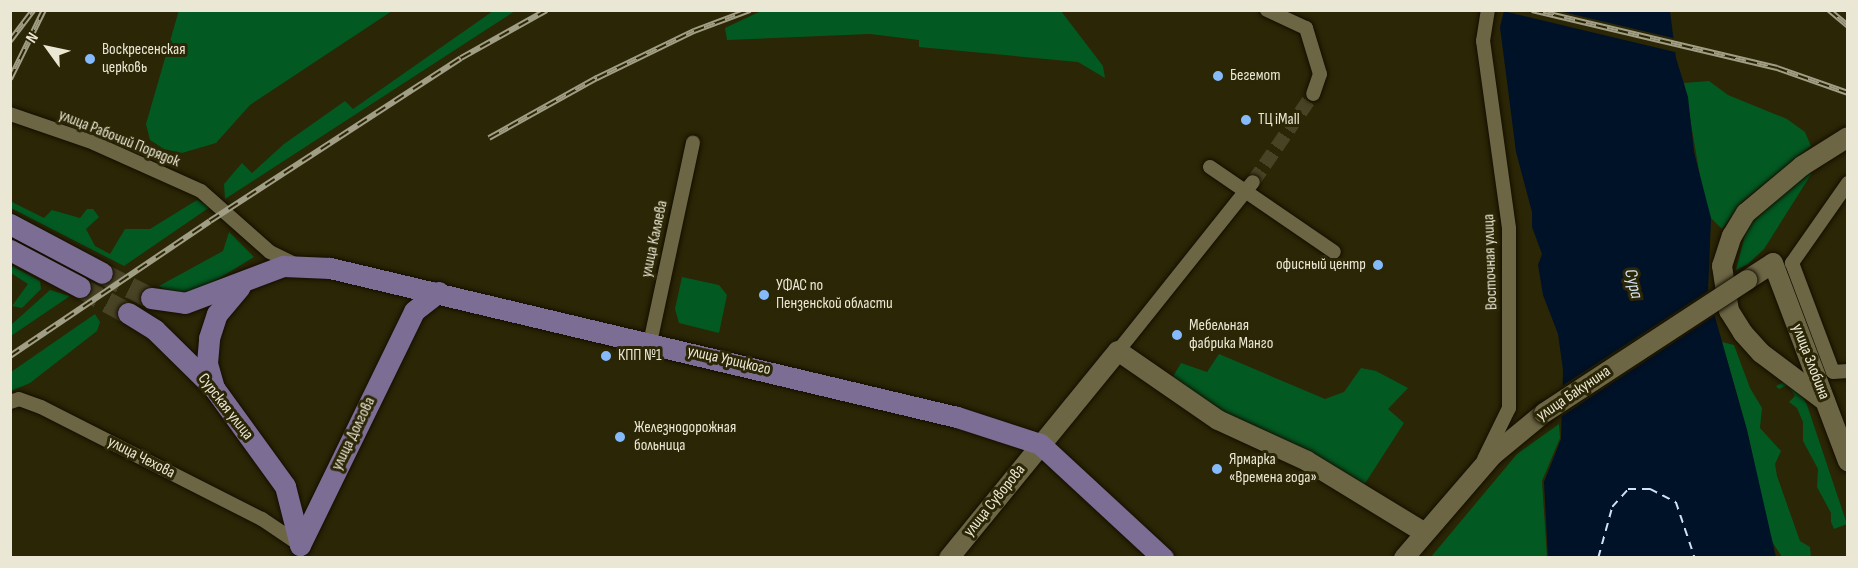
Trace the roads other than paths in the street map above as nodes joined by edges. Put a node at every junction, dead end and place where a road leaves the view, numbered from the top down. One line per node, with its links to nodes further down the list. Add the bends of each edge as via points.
1 (1267, 10): 3 (street, via 1306,28 1320,74)
2 (1488, 10): 31 (street, Восточная улица, via 1483,41 1509,228 1509,408)
3 (1313, 94)
4 (10, 114): 14 (street, улица Рабочий Порядок, via 94,143 214,198 270,252)
5 (1848, 138): 28 (main road, via 1802,166 1746,213 1732,236 1722,267 1729,311 1743,333 1761,353)
6 (693, 143): 23 (street, улица Каляева)
7 (1210, 167): 9 (street)
8 (1848, 183): 25 (street, via 1792,263 1833,372)
9 (1249, 187): 12 (street); 24 (street)
10 (10, 224): 15 (main road)
11 (10, 250): 18 (main road)
12 (1334, 252)
13 (1773, 263): 28 (main road, улица Злобина); 31 (main road, улица Бакунина, bridge, via 1544,413 1512,436)
14 (295, 264): 16 (main road, улица Урицкого); 17 (main road, улица Урицкого)
15 (102, 273)
16 (253, 278): 20 (main road, via 185,303); 26 (main road, via 232,293 217,314 208,338 207,363)
17 (400, 284): 19 (main road, улица Урицкого); 21 (main road, via 413,295)
18 (80, 287)
19 (438, 292): 21 (main road, улица Долгова); 23 (main road, улица Урицкого)
20 (151, 298)
21 (414, 311): 32 (main road, улица Долгова)
22 (128, 313): 26 (main road, Сурская улица, via 155,330)
23 (650, 342): 29 (main road, улица Урицкого, via 957,417)
24 (1118, 351): 29 (main road, улица Суворова); 35 (main road, via 1218,420 1307,461)
25 (1848, 371)
26 (214, 388): 33 (main road, Сурская улица)
27 (15, 400): 34 (street, улица Чехова)
28 (1825, 400): 30 (main road, улица Злобина)
29 (1040, 444): 37 (main road, улица Суворова); 38 (main road, улица Урицкого)
30 (1848, 461)
31 (1478, 472): 35 (main road, улица Бакунина)
32 (331, 481): 33 (main road, via 310,494); 36 (main road, улица Долгова)
33 (286, 493): 34 (street, via 275,518); 36 (main road, Сурская улица)
34 (262, 519): 36 (street, улица Чехова)
35 (1425, 533): 39 (main road, улица Бакунина)
36 (304, 554)
37 (950, 558)
38 (1163, 558)
39 (1404, 558)

